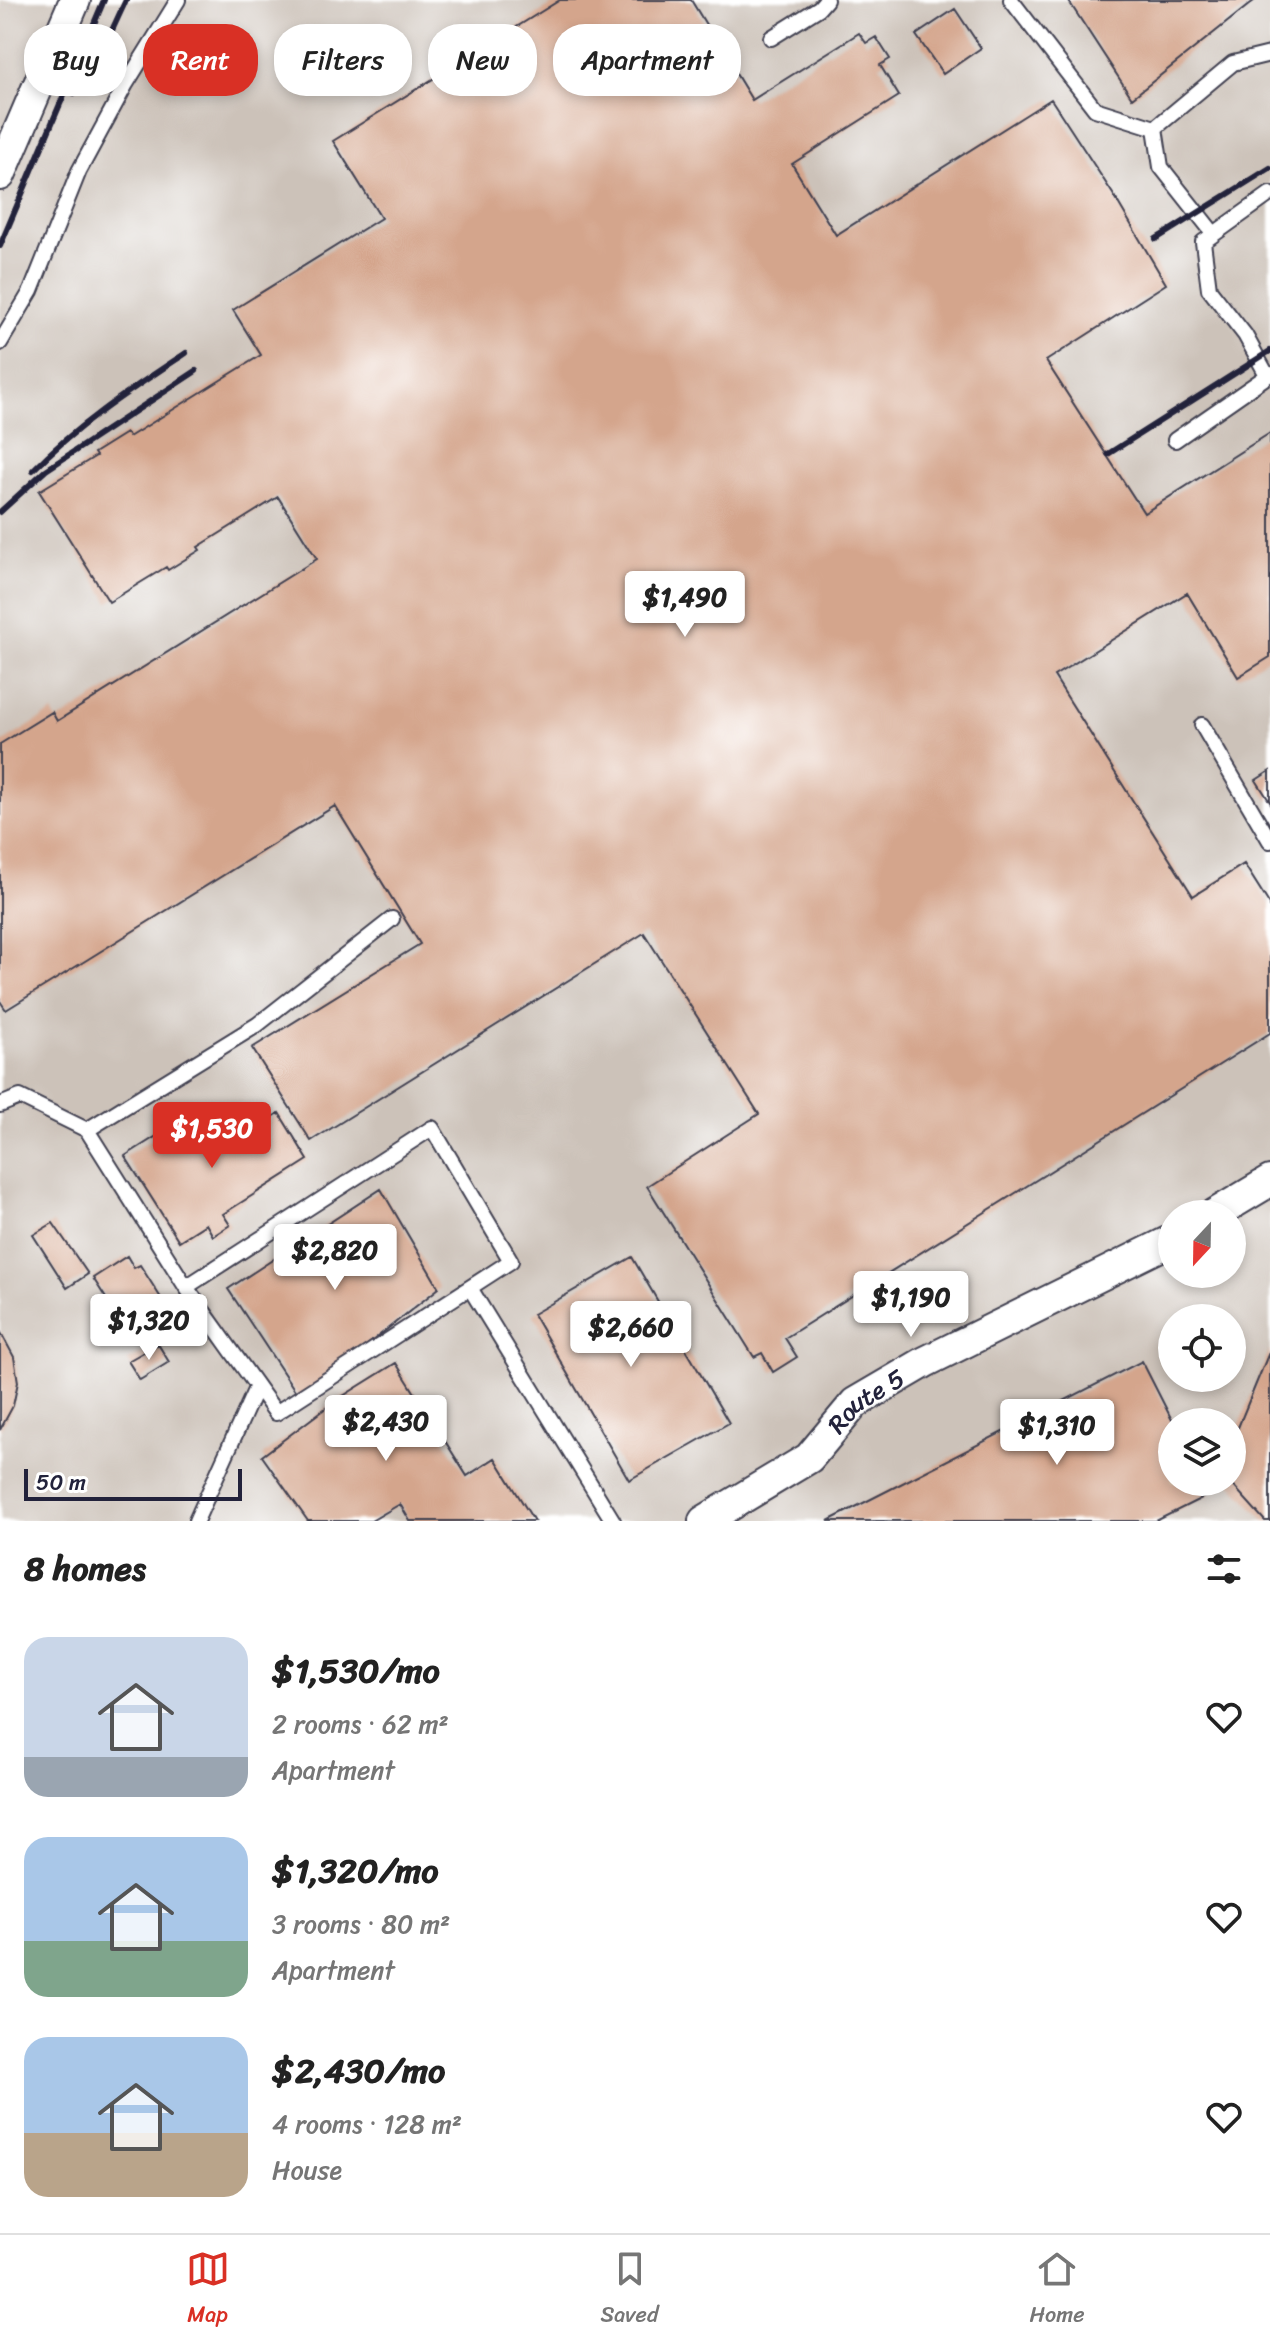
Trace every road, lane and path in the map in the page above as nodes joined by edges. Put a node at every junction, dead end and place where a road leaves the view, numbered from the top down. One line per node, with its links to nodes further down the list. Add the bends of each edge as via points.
1 (75, 0): 8 (street)
2 (178, 0): 11 (lane, via 79,171 31,291)
3 (826, 0): 5 (lane)
4 (1011, 0): 7 (lane, via 1095,109)
5 (771, 38)
6 (1270, 54): 7 (lane, via 1233,63)
7 (1155, 128): 10 (lane, via 1161,167)
8 (0, 175)
9 (1270, 194): 10 (lane)
10 (1214, 234): 12 (lane, via 1203,242 1209,289)
11 (0, 343)
12 (1269, 375): 13 (lane)
13 (1175, 440)
14 (1202, 725): 15 (lane)
15 (1270, 841)
16 (392, 919): 18 (lane, via 257,1025)
17 (0, 1105): 18 (lane, via 20,1097)
18 (87, 1130): 22 (lane)
19 (1270, 1181): 20 (street)
20 (1238, 1200)
21 (1158, 1247): 27 (street, Route 5, via 925,1362 855,1403 809,1458)
22 (186, 1287): 23 (lane, via 432,1128 511,1261); 24 (lane)
23 (470, 1288): 24 (lane, via 276,1413); 26 (lane)
24 (256, 1388): 25 (lane)
25 (196, 1521)
26 (613, 1521)
27 (704, 1521)

